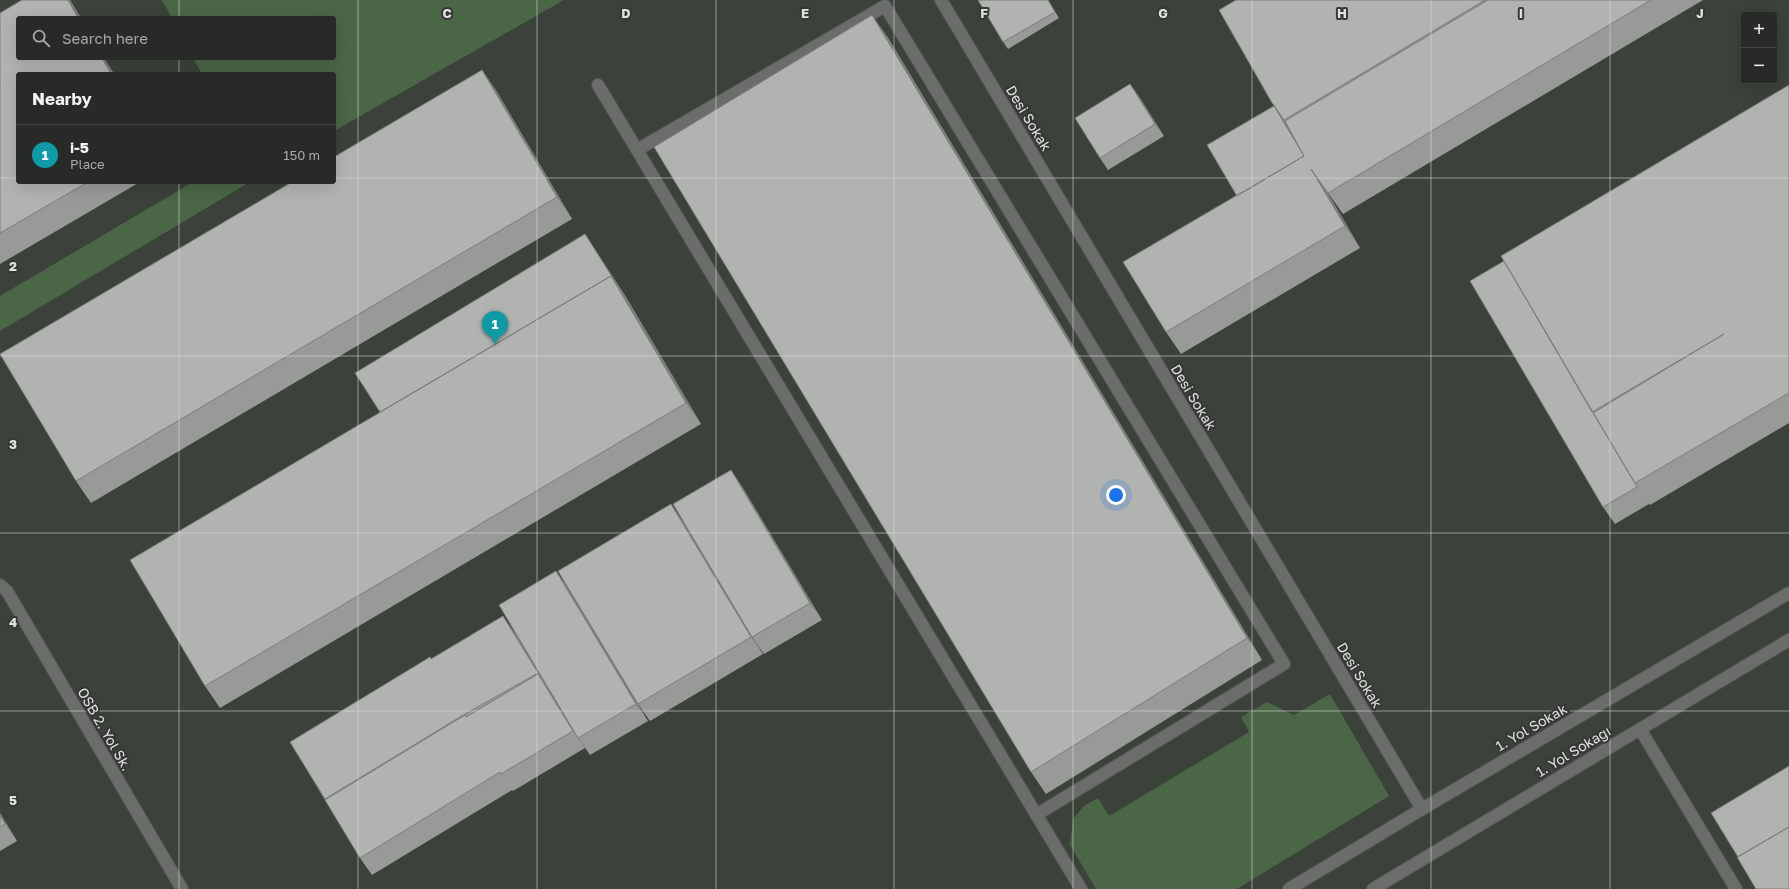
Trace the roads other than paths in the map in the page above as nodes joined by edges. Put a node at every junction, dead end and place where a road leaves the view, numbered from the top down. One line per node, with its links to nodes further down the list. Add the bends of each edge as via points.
1 (941, 0): 8 (street, Desi Sokak)
2 (598, 85): 3 (street)
3 (637, 150): 9 (street); 9 (street, via 885,6 1284,664)
4 (0, 585): 10 (street, OSB 2. Yol Sk., via 7,591)
5 (1789, 593): 8 (street, 1. Yol Sokak)
6 (1789, 640): 7 (street, 1. Yol Sokağı)
7 (1640, 729): 13 (street, 1. Yol Sokağı); 14 (street)
8 (1422, 809): 12 (street, 1. Yol Sokak)
9 (1036, 814): 11 (street)
10 (182, 889)
11 (1080, 889)
12 (1289, 889)
13 (1373, 889)
14 (1736, 889)

